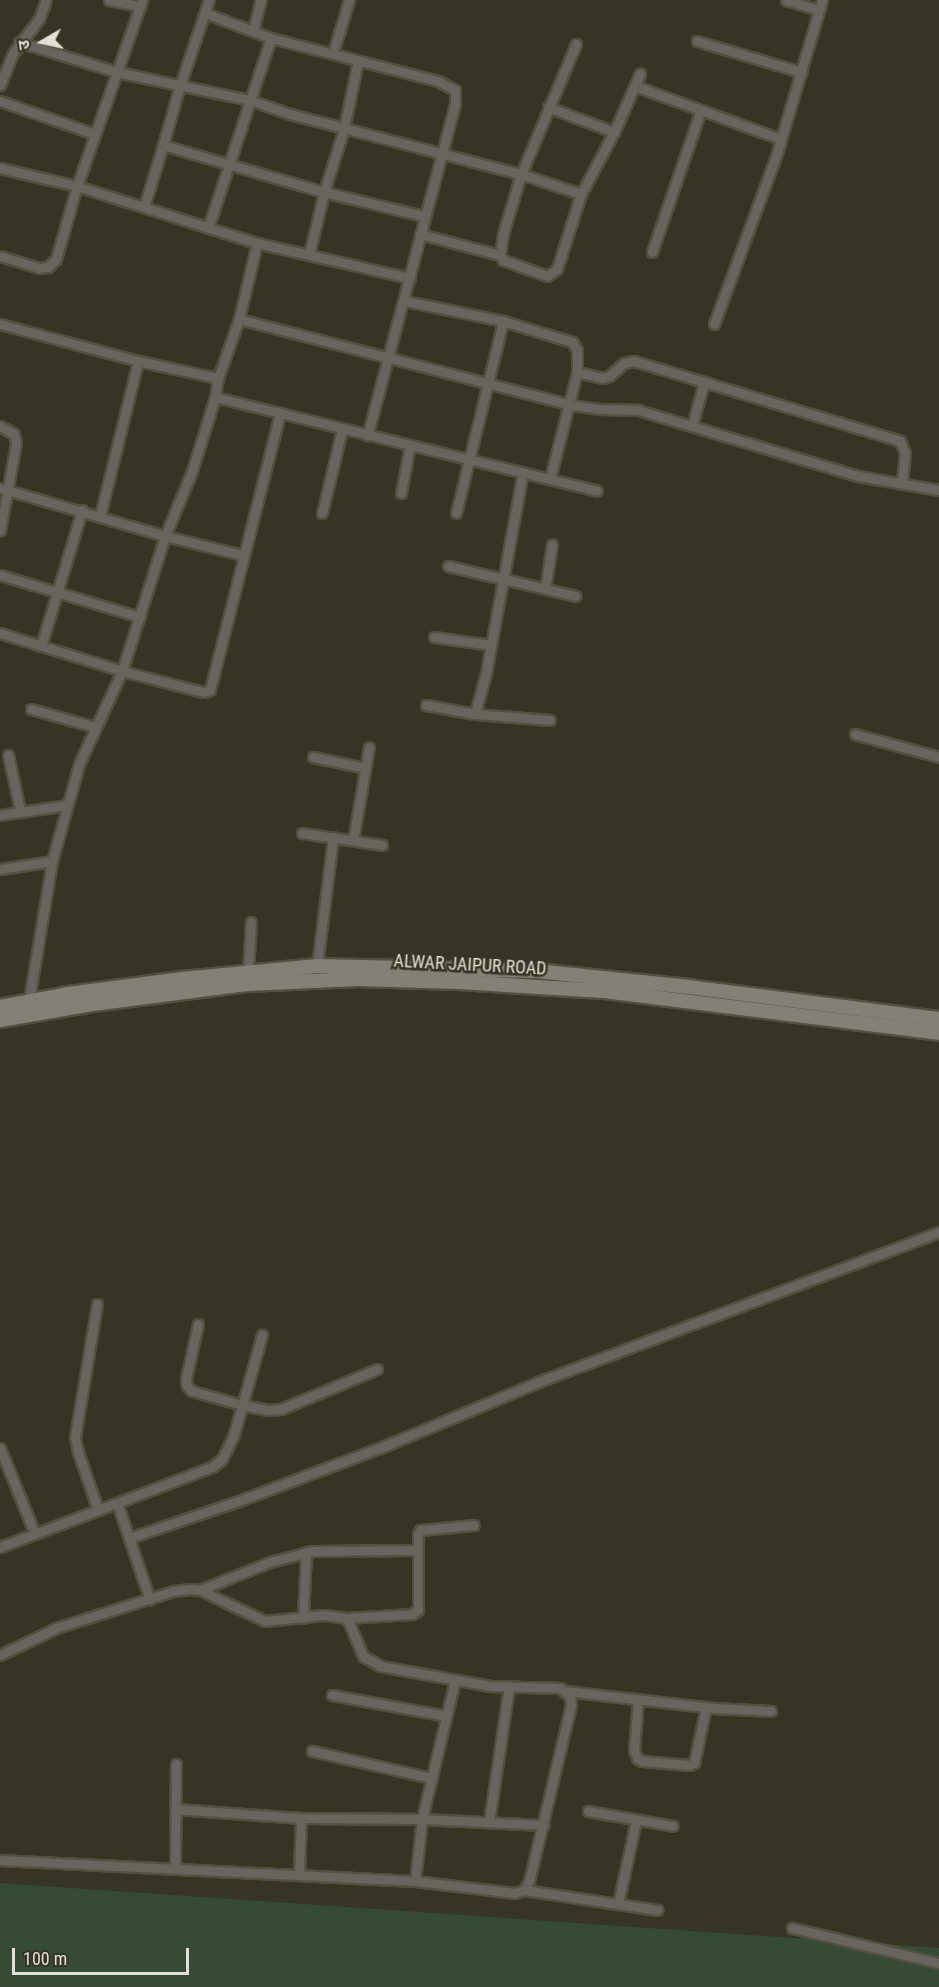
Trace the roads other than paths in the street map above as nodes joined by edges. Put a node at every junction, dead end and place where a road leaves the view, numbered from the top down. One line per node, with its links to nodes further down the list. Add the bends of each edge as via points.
1 (46, 0): 14 (street, via 39,19)
2 (109, 0): 8 (street)
3 (209, 0): 10 (street)
4 (261, 0): 11 (street)
5 (349, 0): 16 (street)
6 (786, 0): 9 (street)
7 (822, 0): 9 (street)
8 (141, 3): 18 (street)
9 (819, 10): 19 (street)
10 (205, 13): 11 (street); 22 (street)
11 (253, 31): 12 (street)
12 (271, 38): 16 (street); 24 (street)
13 (697, 41): 19 (street)
14 (20, 42): 18 (street); 21 (street)
15 (576, 44): 26 (street)
16 (333, 52): 17 (street)
17 (358, 61): 28 (street); 33 (street, via 438,81 455,90 456,104)
18 (117, 72): 22 (street); 30 (street)
19 (801, 72): 31 (street)
20 (640, 74): 23 (street)
21 (0, 85)
22 (180, 85): 24 (street); 32 (street)
23 (634, 86): 27 (street); 29 (street)
24 (250, 100): 28 (street); 34 (street)
25 (0, 101): 30 (street)
26 (548, 107): 29 (street); 36 (street)
27 (701, 110): 31 (street, via 775,136); 45 (street)
28 (344, 128): 33 (street); 38 (street)
29 (614, 132): 39 (street)
30 (96, 134): 37 (street)
31 (780, 143): 54 (street)
32 (163, 145): 34 (street); 40 (street)
33 (441, 153): 36 (street); 41 (street)
34 (230, 162): 38 (street); 42 (street)
35 (0, 168): 37 (street)
36 (521, 174): 39 (street); 47 (street)
37 (77, 186): 40 (street); 48 (street, via 56,259 48,267)
38 (324, 192): 41 (street); 46 (street)
39 (581, 194): 47 (street, via 553,274 547,276 503,260)
40 (144, 207): 42 (street)
41 (424, 216): 43 (street)
42 (208, 228): 44 (street)
43 (420, 234): 47 (street); 49 (street)
44 (257, 243): 46 (street); 51 (street)
45 (652, 252)
46 (309, 255): 49 (street)
47 (500, 255)
48 (0, 256)
49 (410, 278): 50 (street)
50 (405, 301): 52 (street); 55 (street)
51 (239, 319): 55 (street); 58 (street)
52 (503, 321): 57 (street, via 572,342 577,350); 59 (street)
53 (0, 324): 56 (street)
54 (714, 324)
55 (388, 358): 59 (street); 67 (street)
56 (138, 361): 58 (street); 80 (street)
57 (577, 372): 60 (street, via 602,378 634,361); 62 (street)
58 (218, 378): 61 (street)
59 (488, 382): 62 (street); 69 (street)
60 (704, 382): 65 (street); 72 (street, via 900,441 905,453)
61 (215, 397): 63 (street); 82 (street, via 192,471)
62 (570, 405): 65 (street, via 638,410); 71 (street)
63 (280, 413): 66 (street); 84 (street)
64 (0, 426): 73 (street, via 14,434 16,442)
65 (692, 426): 72 (street, via 858,476)
66 (342, 430): 67 (street); 78 (street)
67 (367, 436): 68 (street)
68 (410, 445): 69 (street); 76 (street)
69 (470, 458): 70 (street); 79 (street)
70 (523, 472): 71 (street); 87 (street)
71 (550, 479): 75 (street)
72 (902, 484): 74 (street)
73 (3, 489): 77 (street); 81 (street)
74 (939, 490)
75 (597, 491)
76 (401, 493)
77 (82, 510): 80 (street); 89 (street)
78 (322, 513)
79 (456, 513)
80 (100, 516): 82 (street)
81 (0, 531)
82 (165, 536): 84 (street); 91 (street)
83 (552, 545): 88 (street)
84 (243, 555): 96 (street, via 210,690 203,693)
85 (448, 566): 87 (street)
86 (0, 575): 89 (street)
87 (502, 580): 88 (street); 94 (street)
88 (545, 589): 90 (street)
89 (56, 592): 91 (street); 95 (street)
90 (576, 596)
91 (140, 617): 96 (street)
92 (0, 633): 95 (street)
93 (434, 637): 94 (street)
94 (491, 645): 99 (street)
95 (41, 646): 96 (street)
96 (122, 671): 101 (street)
97 (426, 705): 99 (street)
98 (31, 709): 101 (street)
99 (475, 714): 100 (street)
100 (550, 720)
101 (95, 728): 108 (street)
102 (855, 734): 106 (street)
103 (369, 747): 107 (street)
104 (8, 755): 109 (street)
105 (313, 757): 107 (street)
106 (939, 757)
107 (366, 768): 113 (street)
108 (67, 804): 109 (street); 115 (street)
109 (20, 810): 110 (street)
110 (0, 814)
111 (302, 833): 112 (street)
112 (333, 837): 113 (street); 118 (street)
113 (353, 840): 114 (street)
114 (382, 845)
115 (52, 861): 116 (street); 120 (street)
116 (0, 869)
117 (251, 922): 119 (street)
118 (317, 966): 119 (main road, ALWAR JAIPUR ROAD); 122 (main road, ALWAR JAIPUR ROAD, via 537,971)
119 (248, 971): 120 (main road, ALWAR JAIPUR ROAD)
120 (29, 1000): 121 (main road, ALWAR JAIPUR ROAD)
121 (0, 1007)
122 (939, 1019)
123 (0, 1020): 124 (main road, ALWAR JAIPUR ROAD, via 247,984 368,979 603,991)
124 (939, 1033)
125 (939, 1232): 137 (street, via 538,1382 387,1445)
126 (96, 1304): 134 (street, via 75,1437)
127 (198, 1324): 130 (street, via 187,1386 192,1391)
128 (262, 1335): 130 (street)
129 (377, 1369): 130 (street, via 281,1409)
130 (242, 1405): 133 (street, via 229,1448 217,1463)
131 (0, 1449): 132 (street)
132 (4, 1470): 136 (street)
133 (117, 1503): 134 (street); 137 (street)
134 (98, 1510): 136 (street)
135 (474, 1525): 139 (street, via 420,1530)
136 (35, 1534): 138 (street)
137 (129, 1538): 142 (street)
138 (0, 1547)
139 (418, 1550): 140 (street); 144 (street, via 418,1610 412,1614)
140 (306, 1552): 141 (street); 143 (street)
141 (201, 1590): 142 (street, via 173,1591); 143 (street, via 265,1621)
142 (150, 1600): 145 (street, via 56,1628)
143 (303, 1618): 144 (street)
144 (347, 1618): 146 (street, via 357,1647 371,1662)
145 (0, 1655)
146 (455, 1680): 147 (street); 153 (street)
147 (509, 1686): 148 (street); 162 (street)
148 (565, 1691): 150 (street); 163 (street, via 571,1705)
149 (332, 1695): 153 (street)
150 (638, 1699): 151 (street); 151 (street, via 634,1750 642,1761 694,1763)
151 (706, 1707): 152 (street)
152 (771, 1711)
153 (446, 1716): 156 (street)
154 (312, 1751): 156 (street)
155 (176, 1764): 157 (street)
156 (432, 1778): 160 (street)
157 (175, 1809): 159 (street); 166 (street)
158 (588, 1811): 161 (street)
159 (301, 1818): 160 (street); 167 (street)
160 (422, 1819): 162 (street); 168 (street)
161 (636, 1820): 164 (street); 170 (street)
162 (489, 1822): 163 (street)
163 (543, 1825): 169 (street)
164 (673, 1826)
165 (0, 1860): 166 (street)
166 (175, 1869): 167 (street)
167 (299, 1874): 168 (street)
168 (415, 1881): 169 (street, via 515,1893)
169 (524, 1890): 170 (street)
170 (618, 1904): 171 (street)
171 (658, 1910)
172 (792, 1928): 173 (street)
173 (939, 1963)

